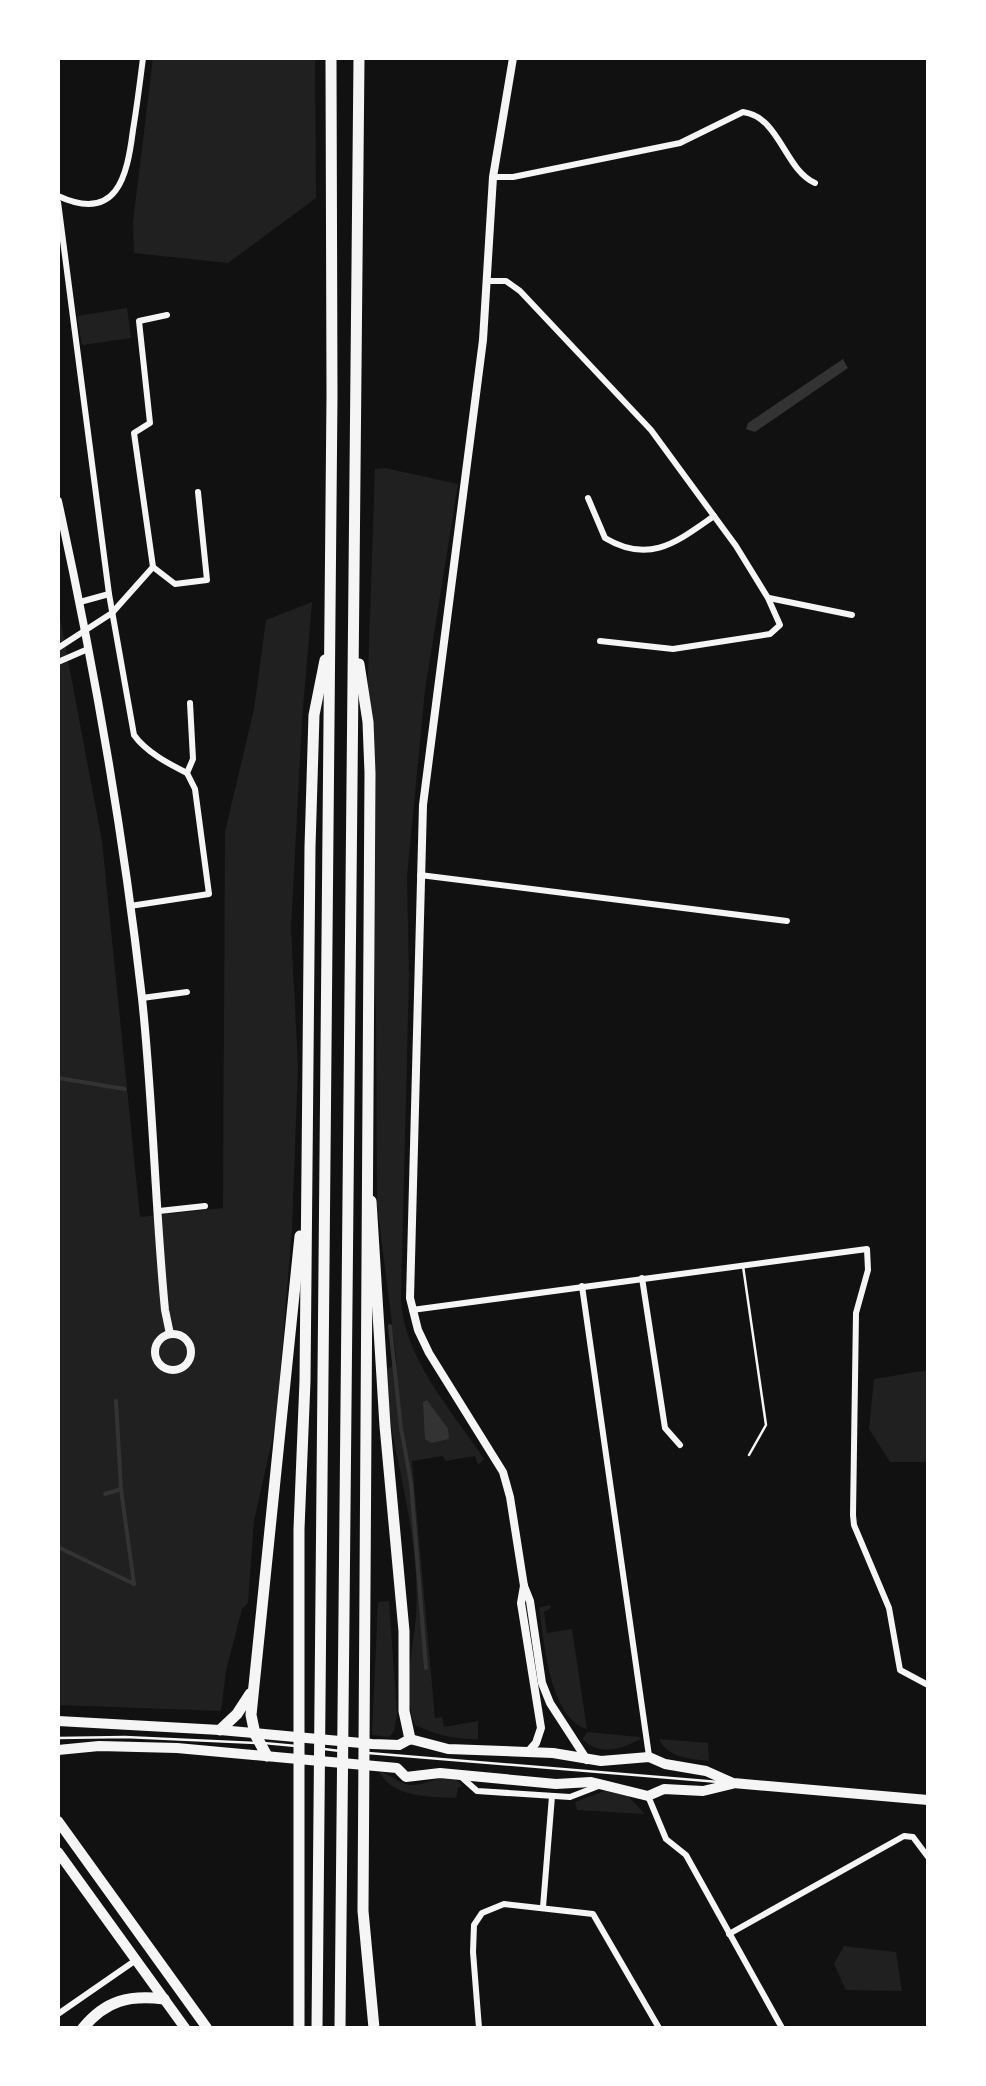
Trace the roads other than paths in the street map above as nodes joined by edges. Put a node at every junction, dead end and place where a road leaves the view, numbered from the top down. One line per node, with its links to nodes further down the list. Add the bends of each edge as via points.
1 (143, 58): 7 (street, via 120,187 94,203)
2 (332, 58): 22 (highway)
3 (359, 58): 20 (highway)
4 (513, 58): 5 (street)
5 (493, 178): 6 (street, via 680,143 743,112 764,120); 8 (street)
6 (815, 183)
7 (58, 199): 15 (street)
8 (487, 281): 13 (street, via 513,285 610,383); 29 (street, via 432,716)
9 (166, 315): 14 (street, via 139,321 150,423 134,433)
10 (198, 492): 14 (street, via 207,580 175,584)
11 (588, 498): 13 (street, via 604,538 628,546 665,548)
12 (58, 501): 17 (street)
13 (714, 516): 16 (street)
14 (153, 568): 18 (street)
15 (109, 594): 17 (street); 18 (street)
16 (768, 598): 19 (street); 23 (street, via 780,625 770,634 673,649)
17 (80, 602): 21 (street)
18 (112, 614): 21 (street); 28 (street, via 136,739)
19 (852, 615)
20 (354, 629): 34 (highway, via 369,739); 81 (highway)
21 (85, 630): 24 (street); 25 (street)
22 (330, 631): 35 (highway, via 314,715); 80 (highway)
23 (600, 641)
24 (58, 648)
25 (88, 650): 26 (street); 30 (street)
26 (58, 662)
27 (190, 704): 28 (street, via 193,759)
28 (187, 774): 30 (street, via 195,789 209,894)
29 (420, 875): 31 (street); 41 (street)
30 (130, 906): 33 (street)
31 (787, 921)
32 (187, 992): 33 (street)
33 (142, 998): 37 (street)
34 (365, 1152): 55 (highway, via 404,1631); 82 (highway, via 363,1911)
35 (306, 1197): 47 (highway); 79 (highway)
36 (205, 1206): 37 (street)
37 (158, 1211): 42 (street)
38 (742, 1264): 39 (street); 44 (lane, via 766,1425); 46 (street, via 867,1248 856,1313 854,1525 886,1597 900,1670)
39 (642, 1278): 40 (street); 43 (street, via 665,1428)
40 (582, 1286): 41 (street); 58 (street)
41 (411, 1310): 45 (street, via 429,1353 503,1472)
42 (170, 1334): 42 (street, via 158,1341 155,1356 160,1366 175,1370 191,1352 185,1338)
43 (680, 1446)
44 (749, 1456)
45 (524, 1586): 54 (street, via 541,1728); 59 (street, via 546,1694)
46 (928, 1685)
47 (252, 1690): 49 (highway); 51 (highway)
48 (58, 1721): 49 (main road)
49 (220, 1730): 51 (main road)
50 (58, 1738): 51 (lane)
51 (257, 1738): 52 (main road); 57 (highway)
52 (290, 1746): 56 (main road); 56 (main road); 57 (main road)
53 (58, 1750): 57 (main road, via 150,1746)
54 (529, 1751): 55 (main road); 59 (main road)
55 (400, 1752): 56 (main road); 56 (main road); 61 (main road, via 406,1777); 64 (lane)
56 (372, 1754)
57 (267, 1756)
58 (649, 1757): 59 (main road); 60 (main road)
59 (587, 1760)
60 (665, 1764): 62 (main road); 64 (main road)
61 (458, 1773): 63 (main road); 65 (street, via 477,1791)
62 (733, 1783): 64 (main road, via 703,1791); 67 (main road)
63 (604, 1784): 65 (street, via 582,1795); 66 (main road)
64 (665, 1784): 66 (main road)
65 (552, 1796): 71 (street)
66 (648, 1796): 72 (street, via 666,1839 683,1851)
67 (928, 1800)
68 (58, 1821): 78 (main road)
69 (58, 1852): 73 (main road)
70 (928, 1857): 72 (street, via 914,1837 904,1836)
71 (543, 1907): 83 (street, via 497,1905 476,1920); 84 (street, via 596,1917)
72 (730, 1934): 85 (street)
73 (136, 1960): 74 (main road); 75 (street)
74 (164, 1999): 76 (highway, via 112,2002); 77 (main road)
75 (58, 2014)
76 (83, 2028)
77 (186, 2028)
78 (207, 2028)
79 (298, 2028)
80 (317, 2028)
81 (340, 2028)
82 (374, 2028)
83 (479, 2028)
84 (659, 2028)
85 (782, 2028)

